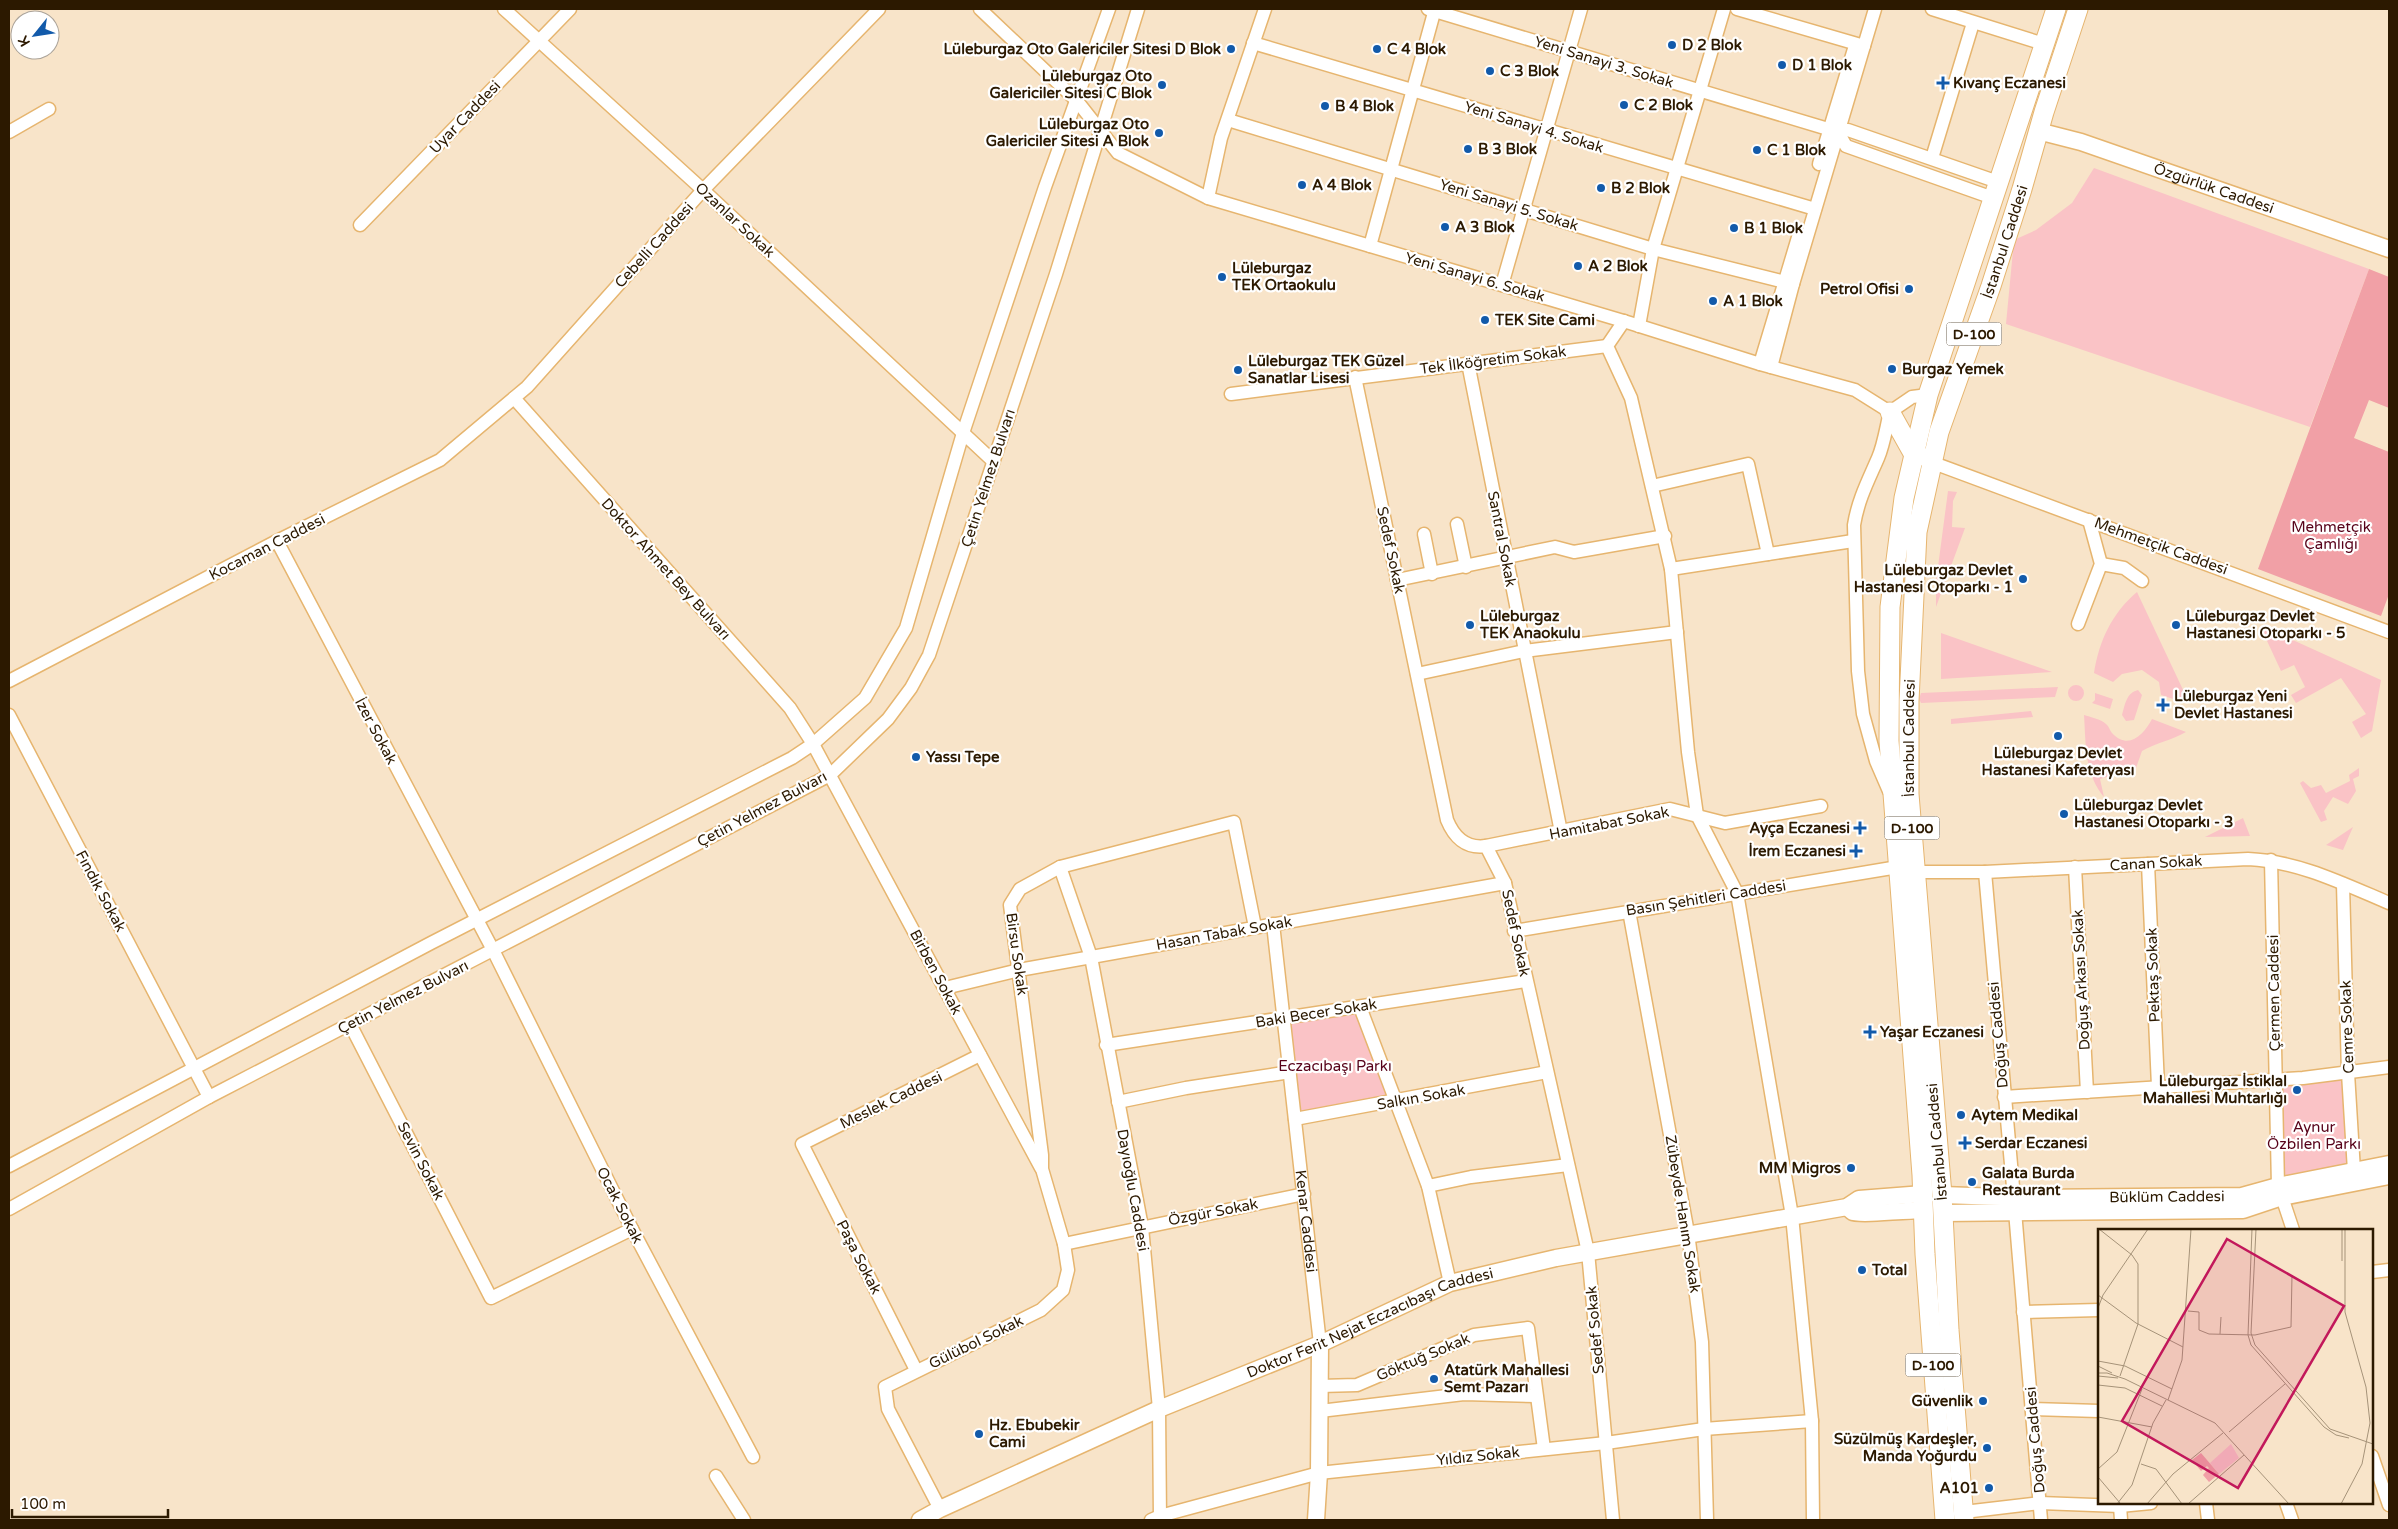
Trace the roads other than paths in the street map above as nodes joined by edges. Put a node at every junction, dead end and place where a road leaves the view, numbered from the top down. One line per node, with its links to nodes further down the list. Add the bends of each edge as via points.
1 (504, 9): 18 (street, Ozanlar Sokak)
2 (570, 9): 18 (street, Uyar Caddesi)
3 (879, 9): 36 (street, Cebelli Caddesi)
4 (980, 9): 25 (street, Yeni Sanayi 6. Sokak)
5 (1109, 9): 25 (street, Çetin Yelmez Bulvarı)
6 (1138, 9): 28 (street, Çetin Yelmez Bulvarı)
7 (1265, 9): 19 (street)
8 (1432, 9): 22 (street, Yeni Sanayi 3. Sokak); 23 (street)
9 (1581, 9): 22 (street)
10 (1724, 9): 24 (street)
11 (1737, 9): 20 (street)
12 (1866, 9): 20 (street)
13 (1875, 9): 20 (street)
14 (1932, 9): 17 (street)
15 (2056, 9): 21 (highway, İstanbul Caddesi / D-100)
16 (2078, 9): 31 (highway, İstanbul Caddesi / D-100)
17 (1973, 23): 21 (street); 33 (street)
18 (539, 40): 36 (street, Ozanlar Sokak); 42 (street, Uyar Caddesi)
19 (1253, 43): 23 (street, Yeni Sanayi 4. Sokak); 27 (street)
20 (1860, 44): 30 (street)
21 (2044, 44): 37 (highway, İstanbul Caddesi / D-100)
22 (1569, 51): 24 (street, Yeni Sanayi 3. Sokak); 29 (street)
23 (1412, 90): 29 (street, Yeni Sanayi 4. Sokak); 34 (street)
24 (1700, 91): 30 (street, Yeni Sanayi 3. Sokak); 35 (street)
25 (1077, 100): 28 (street, Yeni Sanayi 6. Sokak); 58 (street, Çetin Yelmez Bulvarı, via 1044,187)
26 (49, 109): 32 (street)
27 (1228, 120): 34 (street, Yeni Sanayi 5. Sokak); 39 (street)
28 (1099, 130): 39 (street, Yeni Sanayi 6. Sokak, via 1118,153); 60 (street, Çetin Yelmez Bulvarı, via 1056,274)
29 (1546, 130): 35 (street, Yeni Sanayi 4. Sokak); 41 (street)
30 (1834, 131): 33 (street, Yeni Sanayi 3. Sokak, via 1848,130); 37 (street, Yeni Sanayi 3. Sokak, via 1846,146); 40 (street)
31 (2038, 131): 38 (highway, İstanbul Caddesi / D-100); 44 (main road, Özgürlük Caddesi, via 2081,142)
32 (9, 132)
33 (1932, 158): 37 (street, Yeni Sanayi 3. Sokak)
34 (1391, 168): 41 (street, Yeni Sanayi 5. Sokak); 43 (street)
35 (1677, 170): 40 (street, Yeni Sanayi 4. Sokak); 45 (street)
36 (703, 190): 56 (street, Cebelli Caddesi); 58 (street, Ozanlar Sokak)
37 (1996, 190): 38 (highway); 55 (highway, İstanbul Caddesi / D-100)
38 (2019, 197): 61 (highway, İstanbul Caddesi / D-100, via 1939,432)
39 (1208, 198): 43 (street, Yeni Sanayi 6. Sokak)
40 (1811, 208): 46 (street)
41 (1524, 209): 45 (street, Yeni Sanayi 5. Sokak); 47 (street)
42 (360, 225)
43 (1370, 246): 47 (street, Yeni Sanayi 6. Sokak)
44 (2389, 249)
45 (1654, 250): 46 (street, Yeni Sanayi 5. Sokak); 49 (street)
46 (1788, 283): 52 (street)
47 (1502, 285): 48 (street, Yeni Sanayi 6. Sokak)
48 (1624, 321): 49 (street, Yeni Sanayi 6. Sokak); 50 (street)
49 (1639, 326): 52 (street, Yeni Sanayi 6. Sokak)
50 (1607, 346): 51 (street, Tek İlköğretim Sokak); 62 (street, via 1631,398)
51 (1468, 363): 53 (street, Tek İlköğretim Sokak); 70 (street, Santral Sokak)
52 (1765, 366): 57 (street, Yeni Sanayi 6. Sokak, via 1855,390)
53 (1355, 378): 54 (street, Tek İlköğretim Sokak); 75 (street, Sedef Sokak)
54 (1230, 394)
55 (1928, 395): 57 (street, via 1912,397); 59 (highway, İstanbul Caddesi / D-100)
56 (514, 398): 68 (street, Kocaman Caddesi, via 440,460); 84 (street, Doktor Ahmet Bey Bulvarı, via 790,708)
57 (1890, 412): 59 (highway); 67 (street, via 1882,447 1856,508)
58 (963, 433): 60 (street, Ozanlar Sokak); 84 (street, Çetin Yelmez Bulvarı, via 906,628 865,698)
59 (1913, 453): 61 (highway); 86 (highway, İstanbul Caddesi / D-100, via 1890,607 1888,741)
60 (993, 461): 85 (street, Çetin Yelmez Bulvarı, via 928,656 911,688 888,719)
61 (1932, 462): 63 (street, Mehmetçik Caddesi); 95 (highway, İstanbul Caddesi / D-100, via 1917,532 1909,701)
62 (1652, 486): 66 (street); 69 (street, via 1748,464)
63 (2089, 520): 71 (street); 79 (street, Mehmetçik Caddesi)
64 (1457, 524): 72 (street)
65 (1424, 534): 74 (street)
66 (1664, 536): 70 (street, via 1574,552 1555,547); 73 (street)
67 (1853, 541): 69 (street); 86 (street, via 1858,671 1863,714 1876,761)
68 (276, 542): 82 (street, Kocaman Caddesi); 102 (street, İzer Sokak)
69 (1768, 554): 73 (street)
70 (1506, 559): 72 (street); 80 (street, Santral Sokak)
71 (2101, 564): 76 (street, via 2124,568); 77 (street)
72 (1466, 567): 74 (street)
73 (1671, 570): 78 (street)
74 (1432, 574): 75 (street)
75 (1397, 580): 81 (street, Sedef Sokak)
76 (2142, 581)
77 (2078, 624)
78 (1677, 632): 80 (street); 88 (street)
79 (2389, 632)
80 (1524, 651): 81 (street); 89 (street, Santral Sokak)
81 (1417, 674): 90 (street, Sedef Sokak, via 1447,820 1460,840 1472,846)
82 (9, 681)
83 (9, 715): 116 (street, Fındık Sokak)
84 (813, 744): 85 (street, Doktor Ahmet Bey Bulvarı); 102 (street, Çetin Yelmez Bulvarı, via 740,787)
85 (830, 775): 106 (street, Çetin Yelmez Bulvarı); 110 (street, Birben Sokak)
86 (1893, 801): 95 (highway, İstanbul Caddesi / D-100)
87 (1821, 806): 88 (street, Hamitabat Sokak, via 1724,823)
88 (1697, 815): 89 (street, Hamitabat Sokak, via 1670,809); 99 (street)
89 (1561, 832): 90 (street, Hamitabat Sokak)
90 (1486, 846): 97 (street, Sedef Sokak)
91 (2271, 860): 92 (street, Canan Sokak); 98 (street, Canan Sokak); 121 (street, Çermen Caddesi)
92 (2148, 864): 94 (street, Canan Sokak); 122 (street, Pektaş Sokak)
93 (1060, 867): 104 (street, Birsu Sokak, via 1234,822); 107 (street, Dayıoğlu Caddesi); 108 (street, Birsu Sokak, via 1020,889 1010,905)
94 (2075, 867): 96 (street, Canan Sokak); 123 (street, Doğuş Arkası Sokak)
95 (1907, 869): 96 (street, Canan Sokak); 99 (street, Basın Şehitleri Caddesi); 139 (highway, İstanbul Caddesi / D-100); 140 (highway, İstanbul Caddesi / D-100)
96 (1984, 872): 125 (street, Doğuş Caddesi)
97 (1504, 883): 103 (street, Hasan Tabak Sokak); 105 (street, Sedef Sokak)
98 (2343, 884): 100 (street, Canan Sokak); 120 (street, Cemre Sokak)
99 (1737, 893): 101 (street, Basın Şehitleri Caddesi); 143 (street)
100 (2389, 903)
101 (1629, 911): 105 (street, Basın Şehitleri Caddesi); 147 (street, Zübeyde Hanım Sokak)
102 (476, 920): 106 (street, İzer Sokak); 116 (street, Çetin Yelmez Bulvarı)
103 (1273, 924): 104 (street, Hasan Tabak Sokak); 112 (street, Kenar Caddesi)
104 (1255, 927): 107 (street, Hasan Tabak Sokak)
105 (1514, 931): 109 (street, Sedef Sokak)
106 (493, 950): 113 (street, Çetin Yelmez Bulvarı); 145 (street, Ocak Sokak)
107 (1092, 958): 108 (street, Hasan Tabak Sokak); 114 (street, Dayıoğlu Caddesi)
108 (1019, 970): 110 (street, Hasan Tabak Sokak); 133 (street, Birsu Sokak)
109 (1526, 981): 111 (street, Baki Becer Sokak); 119 (street, Sedef Sokak)
110 (945, 988): 115 (street, Birben Sokak)
111 (1360, 1007): 112 (street, Baki Becer Sokak); 127 (street)
112 (1284, 1018): 114 (street, Baki Becer Sokak); 118 (street, Kenar Caddesi)
113 (350, 1024): 124 (street, Çetin Yelmez Bulvarı); 145 (street, Sevin Sokak, via 491,1298)
114 (1106, 1045): 126 (street, Dayıoğlu Caddesi)
115 (980, 1055): 129 (street, Meslek Caddesi); 133 (street, Birben Sokak)
116 (193, 1067): 124 (street, Fındık Sokak); 132 (street, Çetin Yelmez Bulvarı)
117 (2389, 1067): 120 (street)
118 (1290, 1072): 126 (street); 128 (street, Kenar Caddesi)
119 (1547, 1072): 127 (street, Salkın Sokak); 131 (street, Sedef Sokak)
120 (2348, 1074): 121 (street); 134 (street, Cemre Sokak)
121 (2275, 1080): 122 (street); 137 (street, Çermen Caddesi)
122 (2158, 1086): 123 (street)
123 (2087, 1092): 125 (street)
124 (209, 1097): 142 (street, Çetin Yelmez Bulvarı)
125 (2004, 1097): 141 (street, Doğuş Caddesi)
126 (1118, 1102): 144 (street, Dayıoğlu Caddesi)
127 (1396, 1102): 128 (street, Salkın Sokak); 136 (street)
128 (1296, 1119): 138 (street, Kenar Caddesi)
129 (802, 1144): 157 (street, Paşa Sokak)
130 (2389, 1164): 134 (main road, Büklüm Caddesi)
131 (1568, 1165): 136 (street, via 1471,1177); 149 (street, Sedef Sokak)
132 (9, 1166)
133 (1042, 1169): 148 (street, Birsu Sokak)
134 (2354, 1171): 137 (main road, Büklüm Caddesi)
135 (2389, 1176): 137 (main road, Büklüm Caddesi)
136 (1428, 1186): 152 (street)
137 (2280, 1192): 141 (main road, Büklüm Caddesi, via 2243,1210); 146 (street, Çermen Caddesi)
138 (1304, 1194): 144 (street, Özgür Sokak); 156 (street, Kenar Caddesi)
139 (1923, 1202): 140 (highway); 143 (main road, Doktor Ferit Nejat Eczacıbaşı Caddesi, via 1903,1210 1860,1214 1847,1207); 187 (highway, İstanbul Caddesi / D-100)
140 (1942, 1204): 141 (main road, Büklüm Caddesi); 180 (highway, İstanbul Caddesi / D-100)
141 (2014, 1205): 155 (street, Doğuş Caddesi)
142 (9, 1208)
143 (1792, 1216): 147 (main road, Doktor Ferit Nejat Eczacıbaşı Caddesi); 164 (street)
144 (1142, 1226): 148 (street, Özgür Sokak); 160 (street, Dayıoğlu Caddesi)
145 (632, 1228): 168 (street, Ocak Sokak)
146 (2292, 1229)
147 (1688, 1233): 149 (main road, Doktor Ferit Nejat Eczacıbaşı Caddesi); 165 (street, Zübeyde Hanım Sokak, via 1702,1342)
148 (1064, 1244): 153 (street, Birsu Sokak, via 1068,1270)
149 (1588, 1252): 152 (main road, Doktor Ferit Nejat Eczacıbaşı Caddesi); 166 (street, Sedef Sokak)
150 (2389, 1270): 151 (street)
151 (2373, 1272)
152 (1450, 1283): 156 (main road, Doktor Ferit Nejat Eczacıbaşı Caddesi)
153 (1063, 1290): 157 (street, Gülübol Sokak, via 1041,1310)
154 (2098, 1310): 155 (street)
155 (2023, 1312): 161 (street, Doğuş Caddesi)
156 (1320, 1344): 158 (main road, Kenar Caddesi); 160 (main road, Doktor Ferit Nejat Eczacıbaşı Caddesi)
157 (916, 1370): 179 (street, Gülübol Sokak, via 884,1387 888,1410)
158 (1320, 1386): 159 (street, Göktuğ Sokak, via 1357,1384 1474,1335 1528,1328); 162 (main road, Kenar Caddesi)
159 (1536, 1396): 162 (street, via 1464,1394); 167 (street)
160 (1159, 1409): 179 (main road, Doktor Ferit Nejat Eczacıbaşı Caddesi); 181 (street, Dayıoğlu Caddesi)
161 (2032, 1409): 163 (street); 173 (street, Doğuş Caddesi)
162 (1320, 1411): 170 (main road, Kenar Caddesi)
163 (2098, 1411)
164 (1812, 1421): 165 (street, Yıldız Sokak); 186 (street)
165 (1704, 1429): 166 (street, Yıldız Sokak); 185 (street, Zübeyde Hanım Sokak)
166 (1606, 1443): 167 (street, Yıldız Sokak); 184 (street, Sedef Sokak)
167 (1544, 1450): 170 (street, Yıldız Sokak)
168 (753, 1457)
169 (2373, 1458): 171 (street)
170 (1319, 1473): 181 (street, Yıldız Sokak); 183 (main road, Kenar Caddesi)
171 (2380, 1474): 177 (street)
172 (716, 1476): 182 (street)
173 (2040, 1503): 178 (street); 180 (street); 188 (street, Doğuş Caddesi)
174 (2141, 1504): 178 (street)
175 (2206, 1504): 190 (street)
176 (2286, 1504): 191 (street)
177 (2389, 1505)
178 (2120, 1506): 189 (street)
179 (933, 1516)
180 (1964, 1516)
181 (1157, 1519)
182 (744, 1520)
183 (1316, 1520)
184 (1613, 1520)
185 (1707, 1520)
186 (1813, 1520)
187 (1945, 1520)
188 (2041, 1520)
189 (2121, 1520)
190 (2208, 1520)
191 (2292, 1520)

